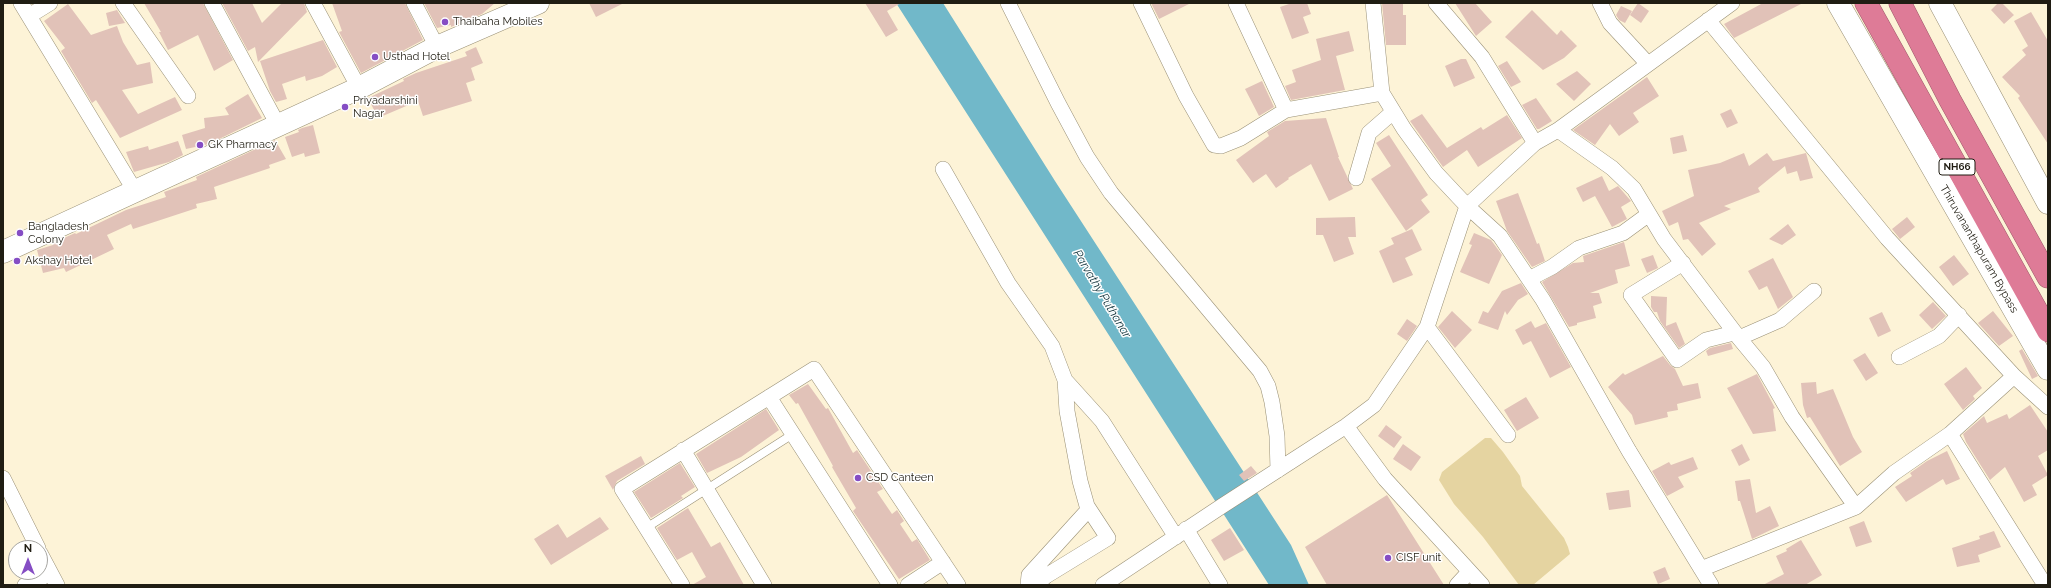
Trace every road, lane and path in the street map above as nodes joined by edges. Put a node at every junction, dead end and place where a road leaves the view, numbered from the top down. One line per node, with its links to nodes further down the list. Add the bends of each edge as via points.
1 (21, 3): 20 (street)
2 (50, 3): 20 (street)
3 (123, 3): 26 (street)
4 (212, 3): 29 (street)
5 (314, 3): 24 (street)
6 (414, 3): 22 (street)
7 (538, 3): 19 (street)
8 (1008, 3): 58 (street, via 1061,110 1111,193 1260,371 1268,386 1272,402)
9 (1141, 3): 27 (street, via 1186,96 1214,145 1221,146 1241,138)
10 (1236, 3): 27 (street)
11 (1373, 3): 25 (street)
12 (1436, 3): 31 (street, via 1482,57)
13 (1600, 3): 23 (street, via 1610,23)
14 (1732, 3): 21 (street)
15 (1838, 3): 48 (street, Thiruvananthapuram Bypass)
16 (1866, 3): 45 (highway, Thiruvananthapuram Bypass / NH66)
17 (1900, 3): 40 (highway, NH66, via 1950,100)
18 (1940, 3): 35 (street)
19 (507, 9): 22 (street)
20 (29, 16): 34 (street)
21 (1708, 20): 23 (street); 43 (street, via 1887,238)
22 (437, 47): 24 (street)
23 (1648, 64): 30 (street)
24 (359, 88): 29 (street)
25 (1382, 93): 27 (street); 28 (street)
26 (188, 96)
27 (1286, 110)
28 (1394, 112): 33 (street, via 1369,133); 36 (street, via 1436,172)
29 (278, 125): 34 (street)
30 (1558, 130): 31 (street); 37 (street, via 1627,181)
31 (1535, 143): 36 (street)
32 (943, 169): 50 (street, via 1008,282 1052,346)
33 (1356, 178)
34 (135, 191): 38 (street)
35 (2048, 203)
36 (1467, 206): 41 (street, via 1500,236); 44 (street)
37 (1649, 214): 39 (street); 41 (street, via 1623,233 1580,248)
38 (3, 252)
39 (1683, 263): 46 (street); 46 (street, via 1631,295 1677,360 1706,340)
40 (2048, 277)
41 (1529, 279): 68 (street, via 1628,451)
42 (1814, 291): 46 (street, via 1780,320)
43 (1959, 316): 47 (street, via 1939,336); 49 (street)
44 (1427, 327): 53 (street, via 1374,405); 56 (street)
45 (2048, 331)
46 (1737, 336): 61 (street, via 1763,366 1792,417)
47 (1899, 357)
48 (2048, 369)
49 (2014, 376): 52 (street); 55 (street)
50 (1065, 380): 62 (street, via 1067,411 1080,481); 64 (street, via 1102,421)
51 (769, 397): 54 (street); 57 (street); 66 (street, via 814,368)
52 (2048, 407)
53 (1346, 426): 58 (street); 69 (street, via 1385,479)
54 (793, 434): 60 (lane); 74 (street)
55 (1950, 434): 61 (street, via 1894,473); 84 (street)
56 (1508, 435)
57 (684, 450): 60 (street); 63 (street, via 622,489)
58 (1278, 470): 64 (street)
59 (3, 478): 65 (street)
60 (707, 490): 63 (lane); 73 (street)
61 (1856, 507): 68 (street)
62 (1089, 509): 77 (street, via 1029,574); 78 (street, via 1108,538 1046,576)
63 (646, 528): 72 (street)
64 (1181, 533): 79 (street); 80 (street)
65 (34, 540)
66 (943, 562): 75 (street); 76 (street)
67 (48, 568): 70 (street)
68 (1702, 569): 83 (street)
69 (1469, 572): 81 (street); 82 (street)
70 (54, 580): 71 (street)
71 (25, 585)
72 (682, 585)
73 (764, 585)
74 (890, 585)
75 (908, 585)
76 (958, 585)
77 (1028, 585)
78 (1036, 585)
79 (1103, 585)
80 (1220, 585)
81 (1457, 585)
82 (1482, 585)
83 (1711, 585)
84 (2045, 585)

